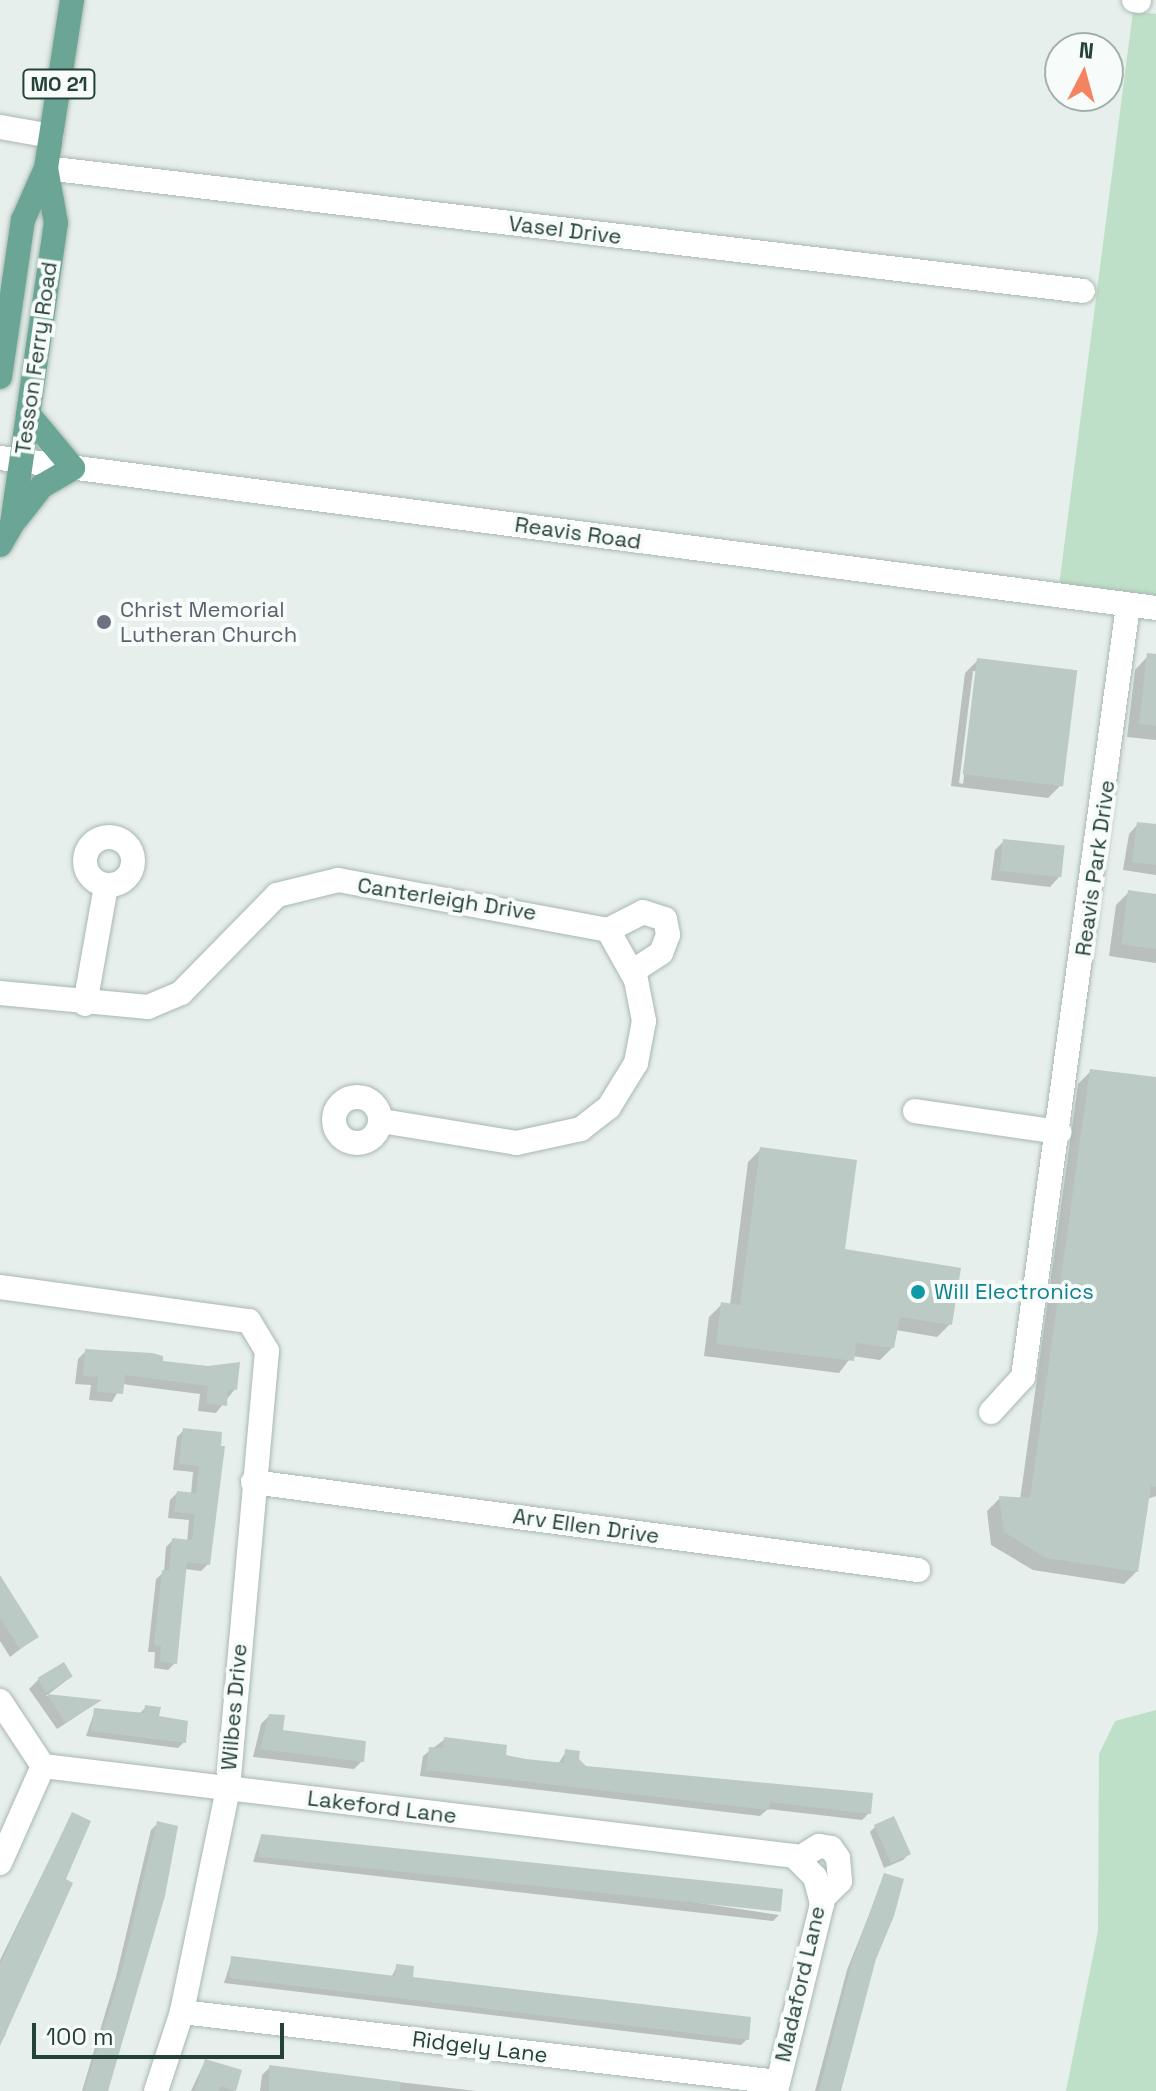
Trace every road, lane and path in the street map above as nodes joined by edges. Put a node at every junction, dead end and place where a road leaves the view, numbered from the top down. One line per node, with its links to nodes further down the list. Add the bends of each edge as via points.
1 (72, 0): 3 (main road, Tesson Ferry Road / MO 21)
2 (0, 127): 3 (street)
3 (51, 136): 4 (main road, Tesson Ferry Road / MO 21)
4 (46, 168): 5 (street, Vasel Drive); 6 (main road, Tesson Ferry Road / MO 21, via 23,220); 7 (main road, Tesson Ferry Road / MO 21, via 56,223)
5 (1083, 291)
6 (1, 366)
7 (28, 414): 8 (main road, Tesson Ferry Road / MO 21); 9 (main road)
8 (10, 460): 9 (street, Reavis Road); 10 (main road, Tesson Ferry Road / MO 21)
9 (73, 468): 10 (main road, via 34,493); 11 (street, Reavis Road)
10 (6, 534)
11 (1128, 605): 12 (street, Reavis Road); 20 (street, Reavis Park Drive)
12 (1156, 608)
13 (106, 886): 17 (street)
14 (606, 928): 15 (street); 15 (street, via 643,912 665,919 668,935 661,953); 17 (street, Canterleigh Drive, via 338,880 277,895 181,993 148,1007)
15 (632, 972): 19 (street, via 644,1021 636,1063 609,1107 581,1129 517,1143)
16 (0, 993): 17 (street, Canterleigh Drive)
17 (85, 1004)
18 (915, 1111): 20 (street)
19 (381, 1121)
20 (1059, 1132): 22 (street, Reavis Park Drive, via 1023,1377)
21 (0, 1287): 23 (street, Wilbes Drive, via 249,1321 267,1351)
22 (991, 1412)
23 (253, 1482): 24 (street, Arv Ellen Drive); 27 (street, Wilbes Drive)
24 (918, 1570)
25 (0, 1701): 26 (street)
26 (43, 1766): 27 (street, Lakeford Lane); 28 (street)
27 (228, 1789): 29 (street, Lakeford Lane, via 798,1859); 30 (street, Wilbes Drive)
28 (0, 1863)
29 (818, 1889): 31 (street, Madaford Lane)
30 (182, 2012): 31 (street, Ridgely Lane); 32 (street, Wilbes Drive)
31 (777, 2086)
32 (156, 2091)

